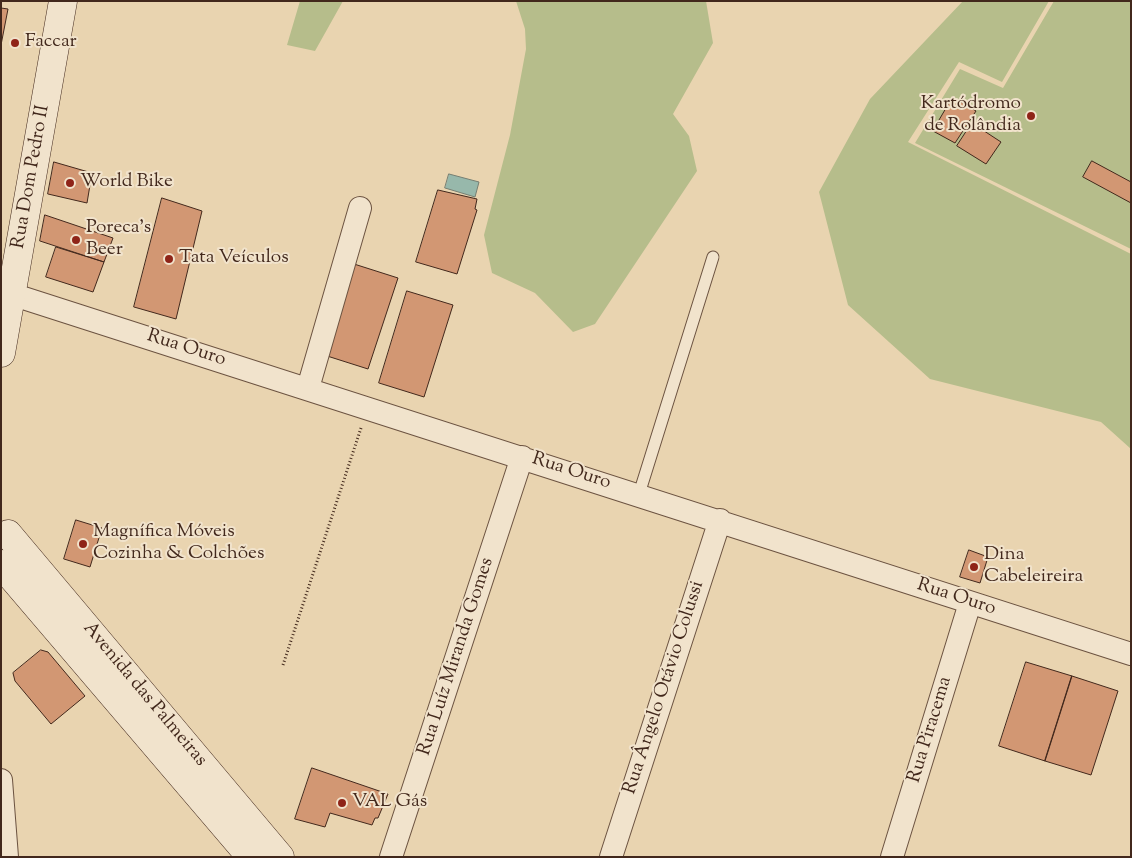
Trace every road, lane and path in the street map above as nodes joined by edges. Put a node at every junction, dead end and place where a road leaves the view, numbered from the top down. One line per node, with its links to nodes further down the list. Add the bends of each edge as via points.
1 (63, 1): 4 (street, Rua Dom Pedro II)
2 (360, 208): 6 (street)
3 (713, 257): 9 (lane)
4 (11, 294): 5 (street, Rua Dom Pedro II); 6 (street, Rua Ouro)
5 (1, 352)
6 (308, 388): 7 (street, Rua Ouro)
7 (368, 408): 8 (street, Rua Ouro); 15 (path)
8 (522, 457): 9 (street, Rua Ouro); 20 (street, Rua Luíz Miranda Gomes)
9 (639, 494): 10 (street, Rua Ouro)
10 (720, 520): 13 (street, Rua Ouro); 21 (street, Rua Ângelo Otávio Colussi)
11 (4, 536): 19 (street, Avenida das Palmeiras)
12 (1, 564): 18 (street, Avenida das Palmeiras)
13 (970, 603): 14 (street, Rua Ouro); 22 (street, Rua Piracema)
14 (1131, 654)
15 (283, 665)
16 (1, 780): 17 (street)
17 (7, 857)
18 (251, 857)
19 (280, 857)
20 (391, 857)
21 (611, 857)
22 (892, 857)

